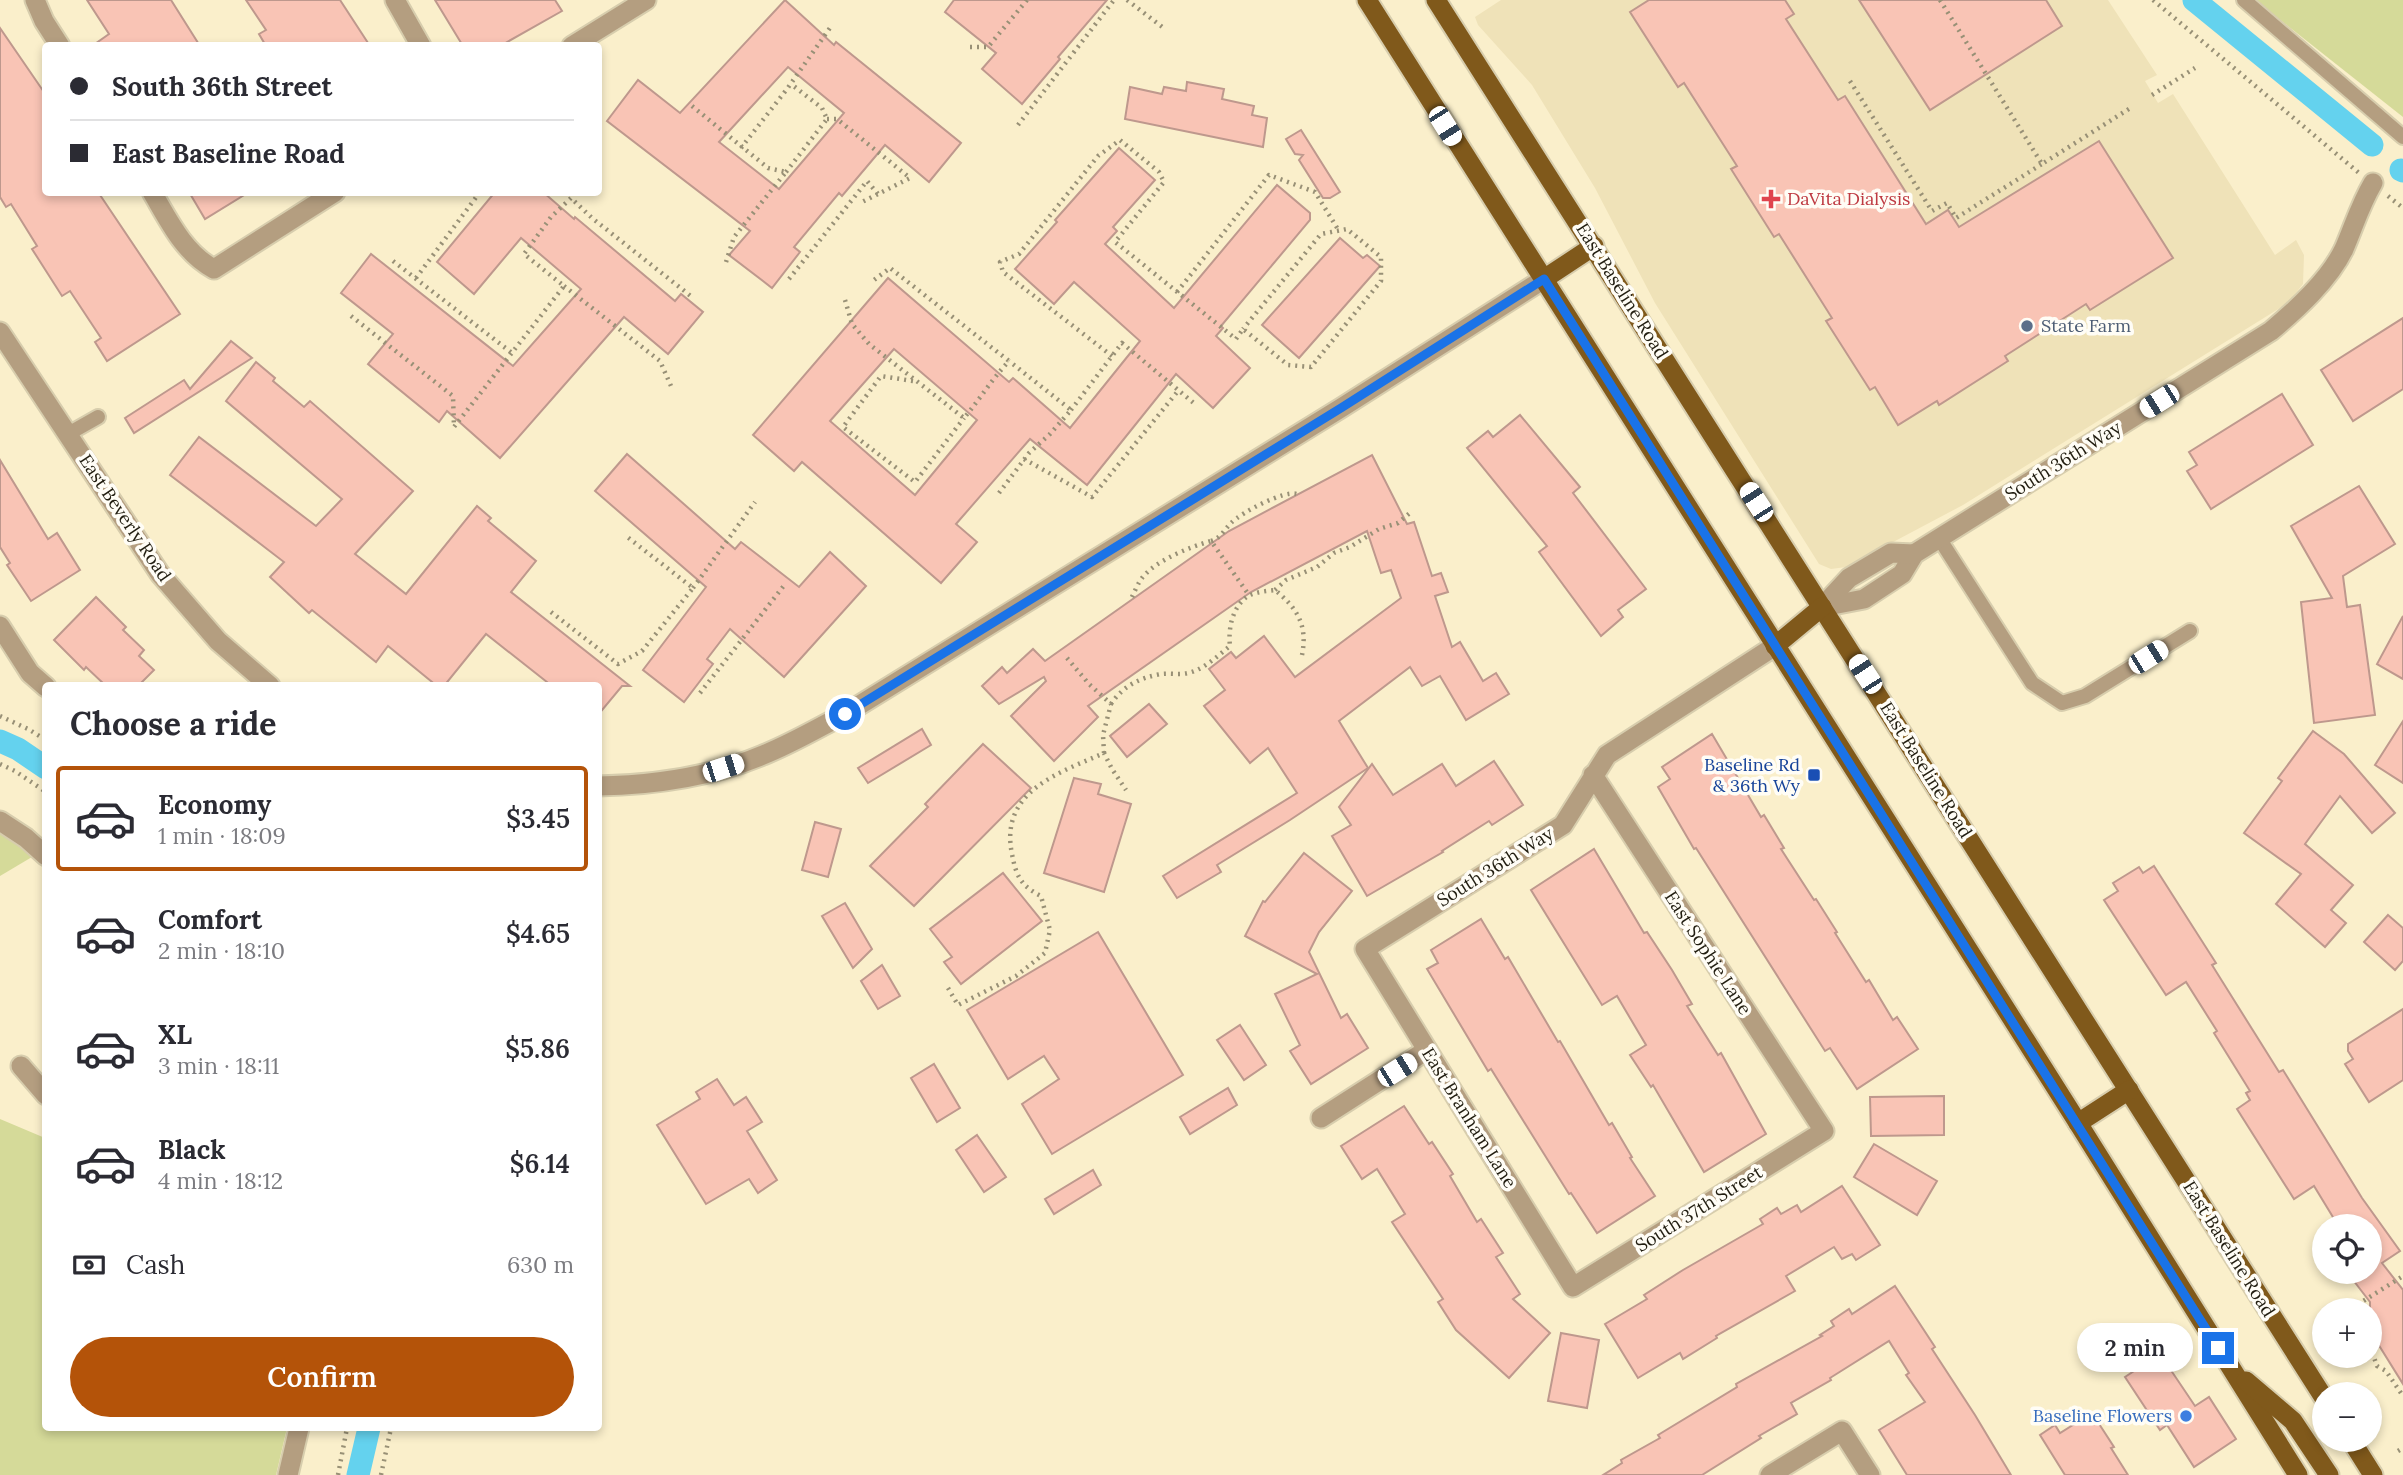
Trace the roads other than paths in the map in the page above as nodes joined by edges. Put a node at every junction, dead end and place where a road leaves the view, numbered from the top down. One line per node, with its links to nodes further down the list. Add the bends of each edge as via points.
1 (35, 0): 7 (street)
2 (395, 0): 8 (street)
3 (646, 0): 9 (street)
4 (1367, 0): 15 (main road)
5 (1436, 0): 14 (main road, East Baseline Road)
6 (2244, 0): 10 (lane)
7 (57, 42)
8 (419, 42)
9 (578, 42)
10 (2403, 137)
11 (2373, 184): 19 (street, South 36th Way, via 2343,251 2306,301 2271,331)
12 (154, 196): 13 (street, via 185,246 214,269)
13 (329, 196)
14 (1594, 246): 15 (main road); 20 (main road, East Baseline Road)
15 (1544, 279): 23 (main road); 27 (street, via 845,714 763,755 703,775 635,786)
16 (0, 332): 18 (street, East Beverly Road)
17 (98, 417): 18 (lane)
18 (68, 434): 24 (street, East Beverly Road, via 160,573 218,641)
19 (1939, 538): 20 (street, South 36th Way, via 1914,554 1891,553 1849,578); 22 (lane, via 2032,683 2062,703 2085,696)
20 (1822, 607): 23 (main road); 34 (main road, East Baseline Road)
21 (0, 626): 25 (street)
22 (2190, 631)
23 (1775, 646): 26 (street, South 36th Way, via 1607,755); 36 (main road)
24 (265, 682)
25 (42, 684)
26 (1593, 775): 30 (street, South 36th Way, via 1563,825); 37 (street, East Sophie Lane)
27 (602, 786)
28 (0, 821): 29 (street)
29 (42, 852)
30 (1365, 949): 31 (street, East Branham Lane)
31 (1427, 1050): 35 (street); 38 (street, East Branham Lane)
32 (22, 1066): 33 (street)
33 (42, 1090)
34 (2129, 1090): 36 (main road); 40 (main road, East Baseline Road)
35 (1321, 1118)
36 (2078, 1123): 39 (main road)
37 (1824, 1131): 38 (street, South 37th Street)
38 (1573, 1287)
39 (2232, 1369): 46 (main road); 47 (main road, via 2293,1421)
40 (2314, 1382)
41 (298, 1431): 43 (street)
42 (2359, 1452): 48 (main road)
43 (288, 1475)
44 (1770, 1475): 45 (street, via 1842,1431)
45 (1870, 1475)
46 (2298, 1475)
47 (2329, 1475)
48 (2373, 1475)

